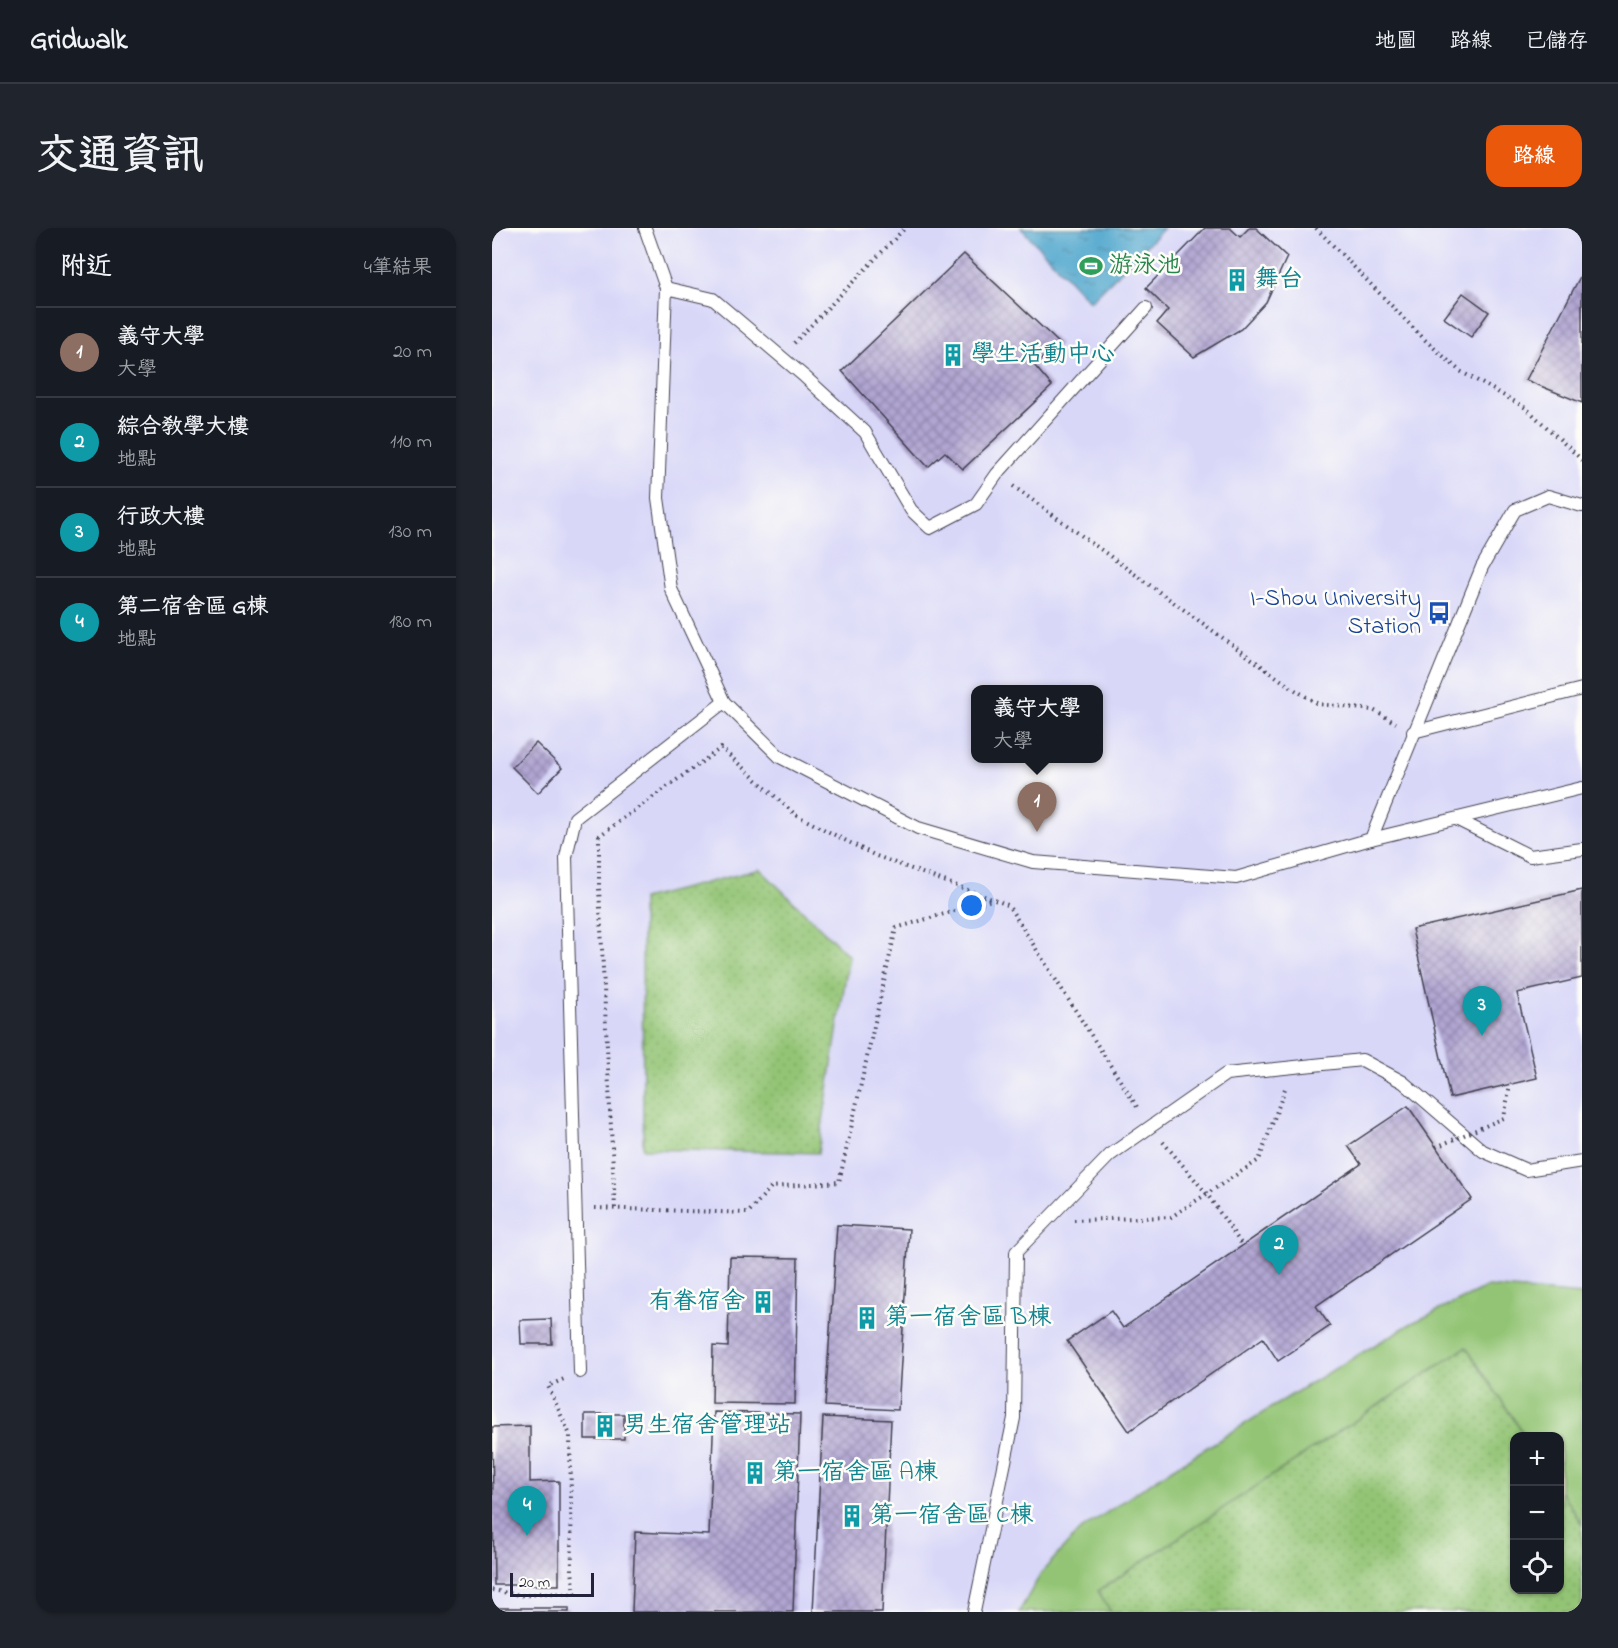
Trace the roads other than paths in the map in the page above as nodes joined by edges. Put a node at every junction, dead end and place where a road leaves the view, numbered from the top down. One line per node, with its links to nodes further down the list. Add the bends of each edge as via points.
1 (645, 228): 2 (lane)
2 (666, 288): 3 (lane, via 713,299 865,432 911,510 930,528 976,504 997,474); 6 (lane, via 658,498 671,589)
3 (1146, 308)
4 (1582, 506): 7 (lane, via 1548,496 1515,510 1482,567)
5 (1582, 689): 7 (lane)
6 (724, 702): 10 (lane, via 780,757 907,823 1033,862 1236,878); 13 (lane, via 575,818 566,857)
7 (1413, 732): 10 (lane)
8 (1582, 788): 9 (lane)
9 (1458, 820): 10 (lane); 11 (lane, via 1530,856)
10 (1371, 839)
11 (1582, 849)
12 (1582, 1161): 14 (lane, via 1526,1170 1483,1151 1403,1082 1362,1060 1226,1074 1110,1155 1016,1252 1014,1419)
13 (580, 1372)
14 (974, 1612)

